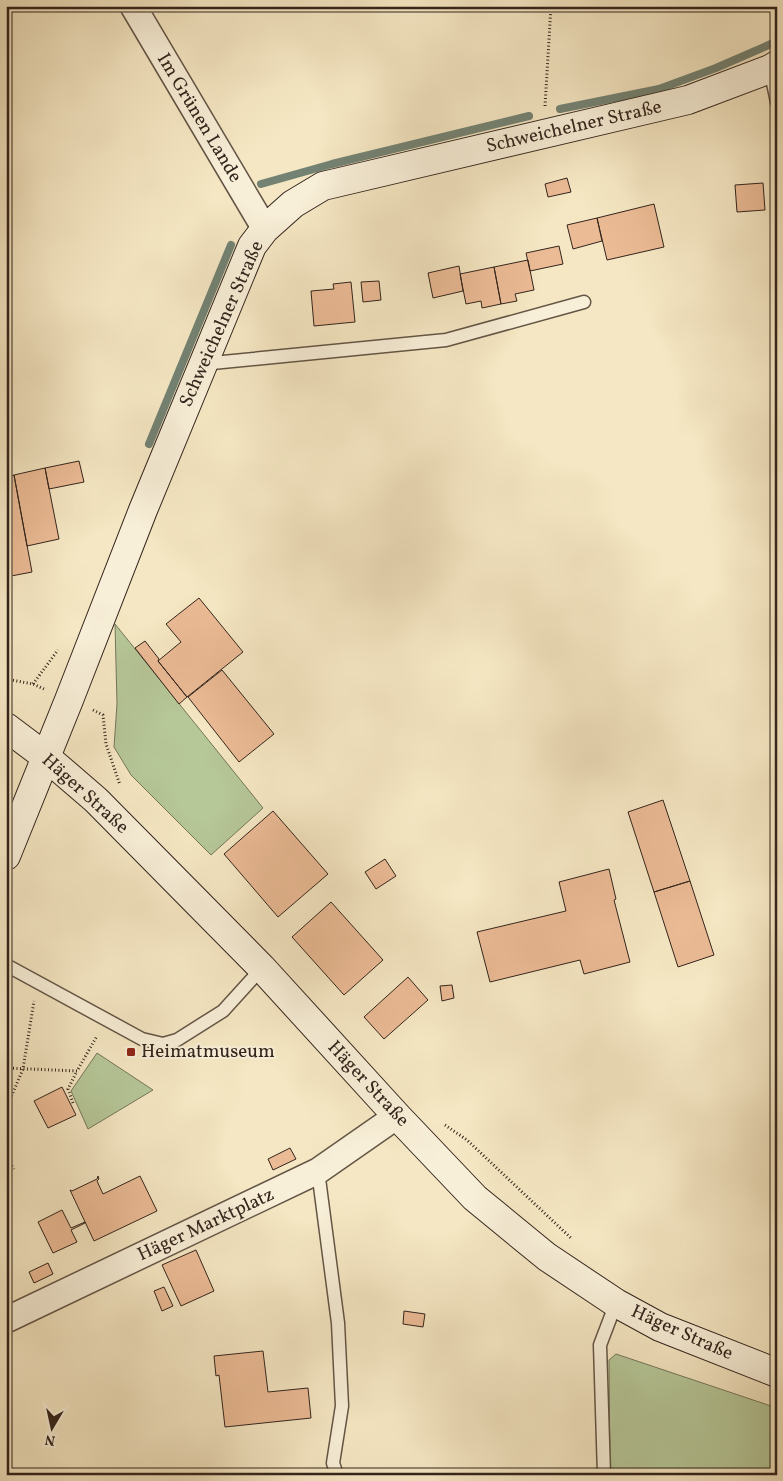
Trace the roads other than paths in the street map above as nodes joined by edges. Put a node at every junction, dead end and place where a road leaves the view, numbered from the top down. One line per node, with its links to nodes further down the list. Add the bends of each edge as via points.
1 (132, 6): 4 (street, Im Grünen Lande)
2 (773, 67): 3 (lane); 4 (street, Schweichelner Straße, via 688,100 323,186 293,204)
3 (777, 102)
4 (265, 230): 6 (street, Schweichelner Straße, via 252,246)
5 (584, 302): 6 (lane, via 446,340)
6 (202, 364): 8 (street, Schweichelner Straße)
7 (6, 727): 8 (street, Häger Straße)
8 (46, 757): 9 (street, Schweichelner Straße); 11 (street, Häger Straße, via 96,800)
9 (6, 856)
10 (6, 965): 11 (lane, via 142,1039 163,1044 177,1040 223,1010)
11 (262, 968): 12 (street, Häger Straße)
12 (397, 1116): 13 (street, Häger Marktplatz); 14 (street, Häger Straße, via 475,1198 547,1258)
13 (318, 1171): 15 (street, Häger Marktplatz); 17 (lane, via 338,1323 342,1406 333,1463)
14 (616, 1303): 16 (street, Häger Straße, via 660,1327); 18 (lane, via 600,1345)
15 (6, 1320)
16 (777, 1373)
17 (337, 1475)
18 (604, 1475)

